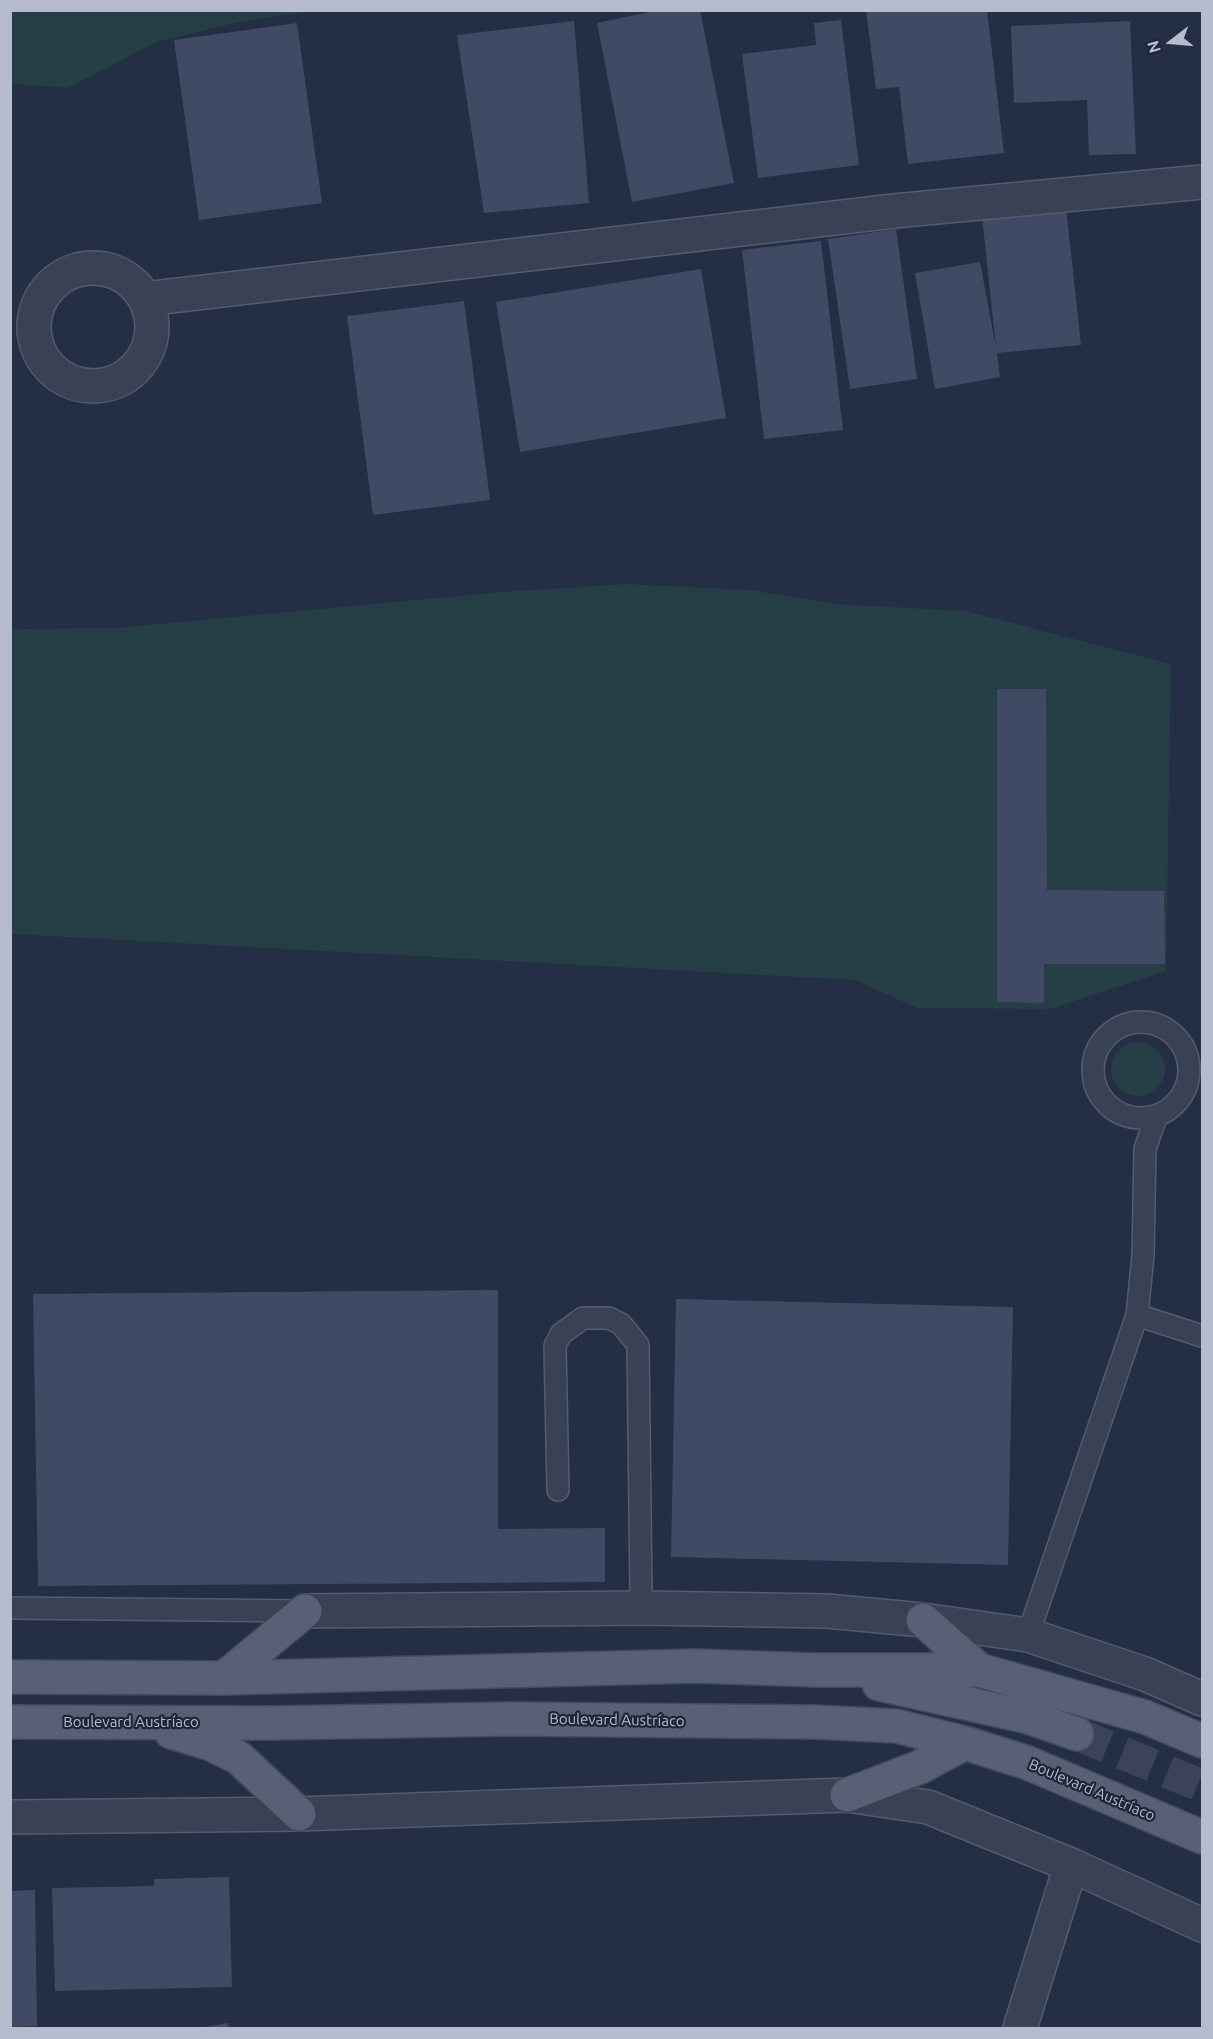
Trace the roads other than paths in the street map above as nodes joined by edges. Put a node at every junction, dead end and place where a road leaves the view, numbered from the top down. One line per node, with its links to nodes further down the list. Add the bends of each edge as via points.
1 (1203, 182): 2 (street, via 894,212)
2 (145, 299)
3 (1156, 1117): 3 (lane, via 1175,1106 1184,1093 1190,1065 1185,1051 1178,1038 1153,1023 1123,1025 1110,1032 1094,1057 1095,1087 1113,1110 1126,1117); 4 (lane, via 1145,1149 1143,1255)
4 (1137, 1315): 5 (lane); 11 (lane)
5 (1203, 1336)
6 (558, 1491): 8 (lane, via 555,1346 561,1334 583,1318 609,1318 621,1324 638,1345 641,1594)
7 (10, 1608): 9 (lane)
8 (645, 1608): 9 (street); 10 (street, via 827,1611)
9 (305, 1611): 15 (main road)
10 (923, 1620): 11 (street); 12 (main road)
11 (1028, 1635): 16 (street, via 1144,1674)
12 (979, 1670): 13 (main road); 20 (main road, via 1145,1717)
13 (815, 1671): 15 (main road, via 608,1667); 19 (main road, via 1028,1717)
14 (10, 1677): 15 (main road)
15 (224, 1678)
16 (1203, 1699)
17 (135, 1721): 18 (main road, Boulevard Austríaco); 21 (main road, Boulevard Austríaco, via 814,1722 896,1726); 23 (main road, via 211,1744 239,1758)
18 (10, 1722)
19 (1077, 1734)
20 (1203, 1741)
21 (965, 1743): 22 (main road, via 920,1767); 25 (main road, Boulevard Austríaco, via 1028,1763)
22 (847, 1795): 23 (street); 26 (street, via 928,1807)
23 (299, 1814): 24 (street)
24 (10, 1817)
25 (1203, 1837)
26 (1071, 1865): 27 (street); 28 (street)
27 (1203, 1925)
28 (1020, 2028)

